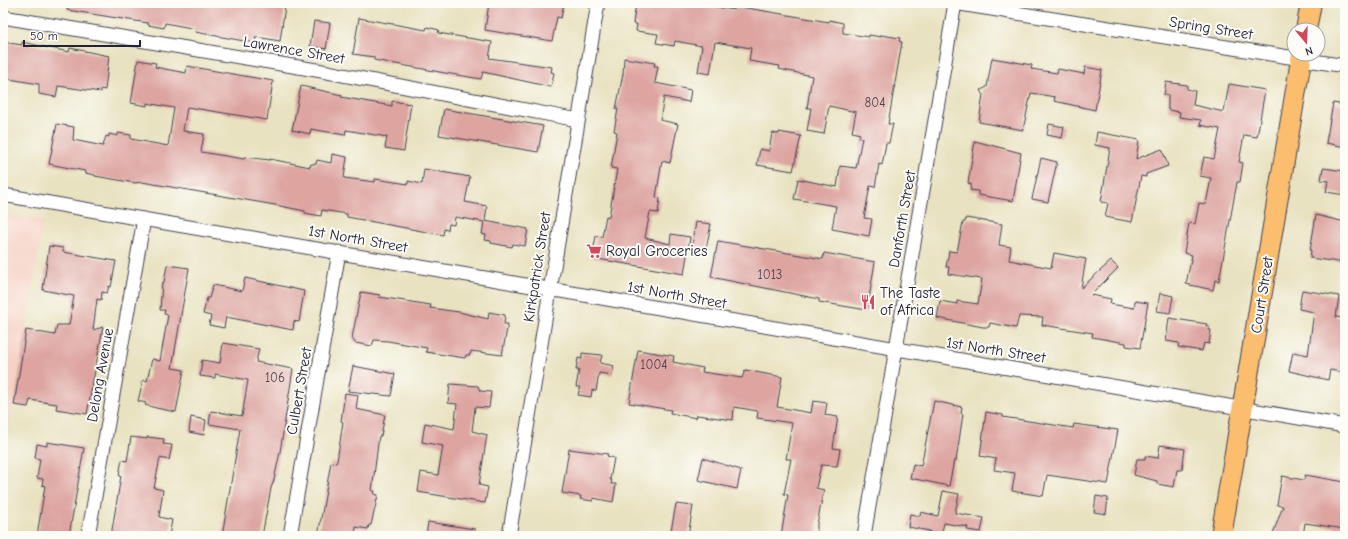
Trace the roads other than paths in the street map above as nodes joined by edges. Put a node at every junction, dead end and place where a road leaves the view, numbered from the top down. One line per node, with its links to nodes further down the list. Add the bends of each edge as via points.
1 (598, 3): 10 (street, Kirkpatrick Street)
2 (955, 3): 6 (street, Spring Street); 15 (street, Danforth Street)
3 (1311, 3): 5 (main road)
4 (3, 17): 10 (street, Lawrence Street, via 322,71)
5 (1307, 22)
6 (1286, 54)
7 (1301, 62): 16 (main road, Court Street)
8 (1326, 62): 9 (street, Spring Street)
9 (1345, 66)
10 (578, 120): 14 (street, Kirkpatrick Street)
11 (3, 195): 12 (street, 1st North Street)
12 (144, 219): 13 (street, 1st North Street); 18 (street, Delong Avenue)
13 (339, 252): 14 (street, 1st North Street); 19 (street, Culbert Street)
14 (550, 288): 15 (street, 1st North Street); 20 (street, Kirkpatrick Street)
15 (896, 350): 16 (street, 1st North Street); 21 (street, Danforth Street)
16 (1243, 409): 17 (street, 1st North Street); 22 (main road, Court Street)
17 (1345, 426)
18 (88, 536)
19 (290, 536)
20 (509, 536)
21 (864, 536)
22 (1221, 536)

